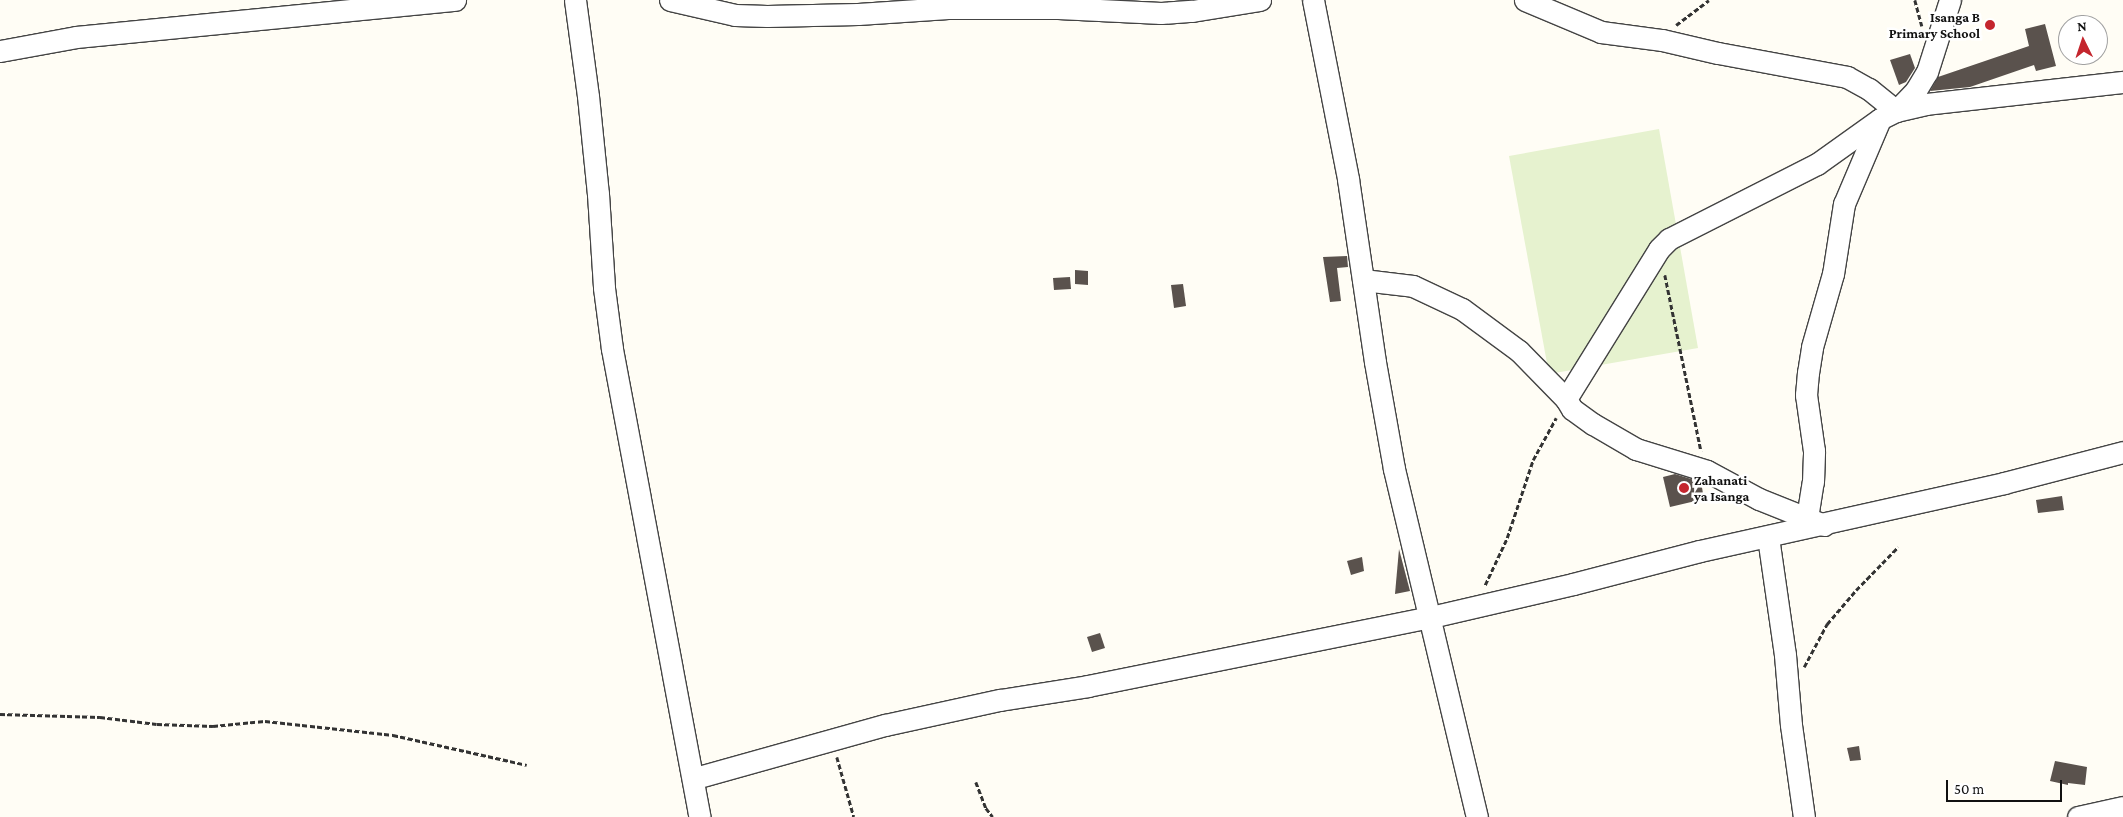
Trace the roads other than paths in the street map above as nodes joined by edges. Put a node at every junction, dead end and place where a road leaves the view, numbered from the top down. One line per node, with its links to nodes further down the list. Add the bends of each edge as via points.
1 (455, 0): 9 (street, via 76,37)
2 (575, 0): 18 (street, via 588,96 612,349)
3 (670, 0): 8 (street, via 736,15)
4 (1260, 0): 8 (street, via 1185,12 948,8 858,14)
5 (1314, 0): 12 (street, via 1348,179)
6 (1525, 0): 11 (street, via 1600,32 1656,39 1847,77 1869,89)
7 (1950, 0): 11 (street, via 1927,72 1916,90)
8 (765, 8)
9 (0, 51)
10 (2123, 82): 11 (street, via 1926,104)
11 (1888, 115): 13 (street, via 1817,164 1669,239 1659,249); 15 (street, via 1844,204 1833,274 1808,373 1806,395 1814,451)
12 (1363, 280): 13 (street, via 1413,286 1462,309 1519,351); 17 (street, via 1394,469)
13 (1566, 399): 15 (street, via 1572,409 1592,424 1636,449 1710,472 1759,499)
14 (2123, 452): 15 (street)
15 (1816, 522): 16 (street)
16 (1768, 537): 17 (street); 22 (street)
17 (1431, 617): 18 (street, via 1097,684 1000,700 832,739); 21 (street)
18 (695, 778): 20 (street)
19 (2123, 807): 23 (street)
20 (700, 817)
21 (1477, 817)
22 (1804, 817)
23 (2078, 817)

